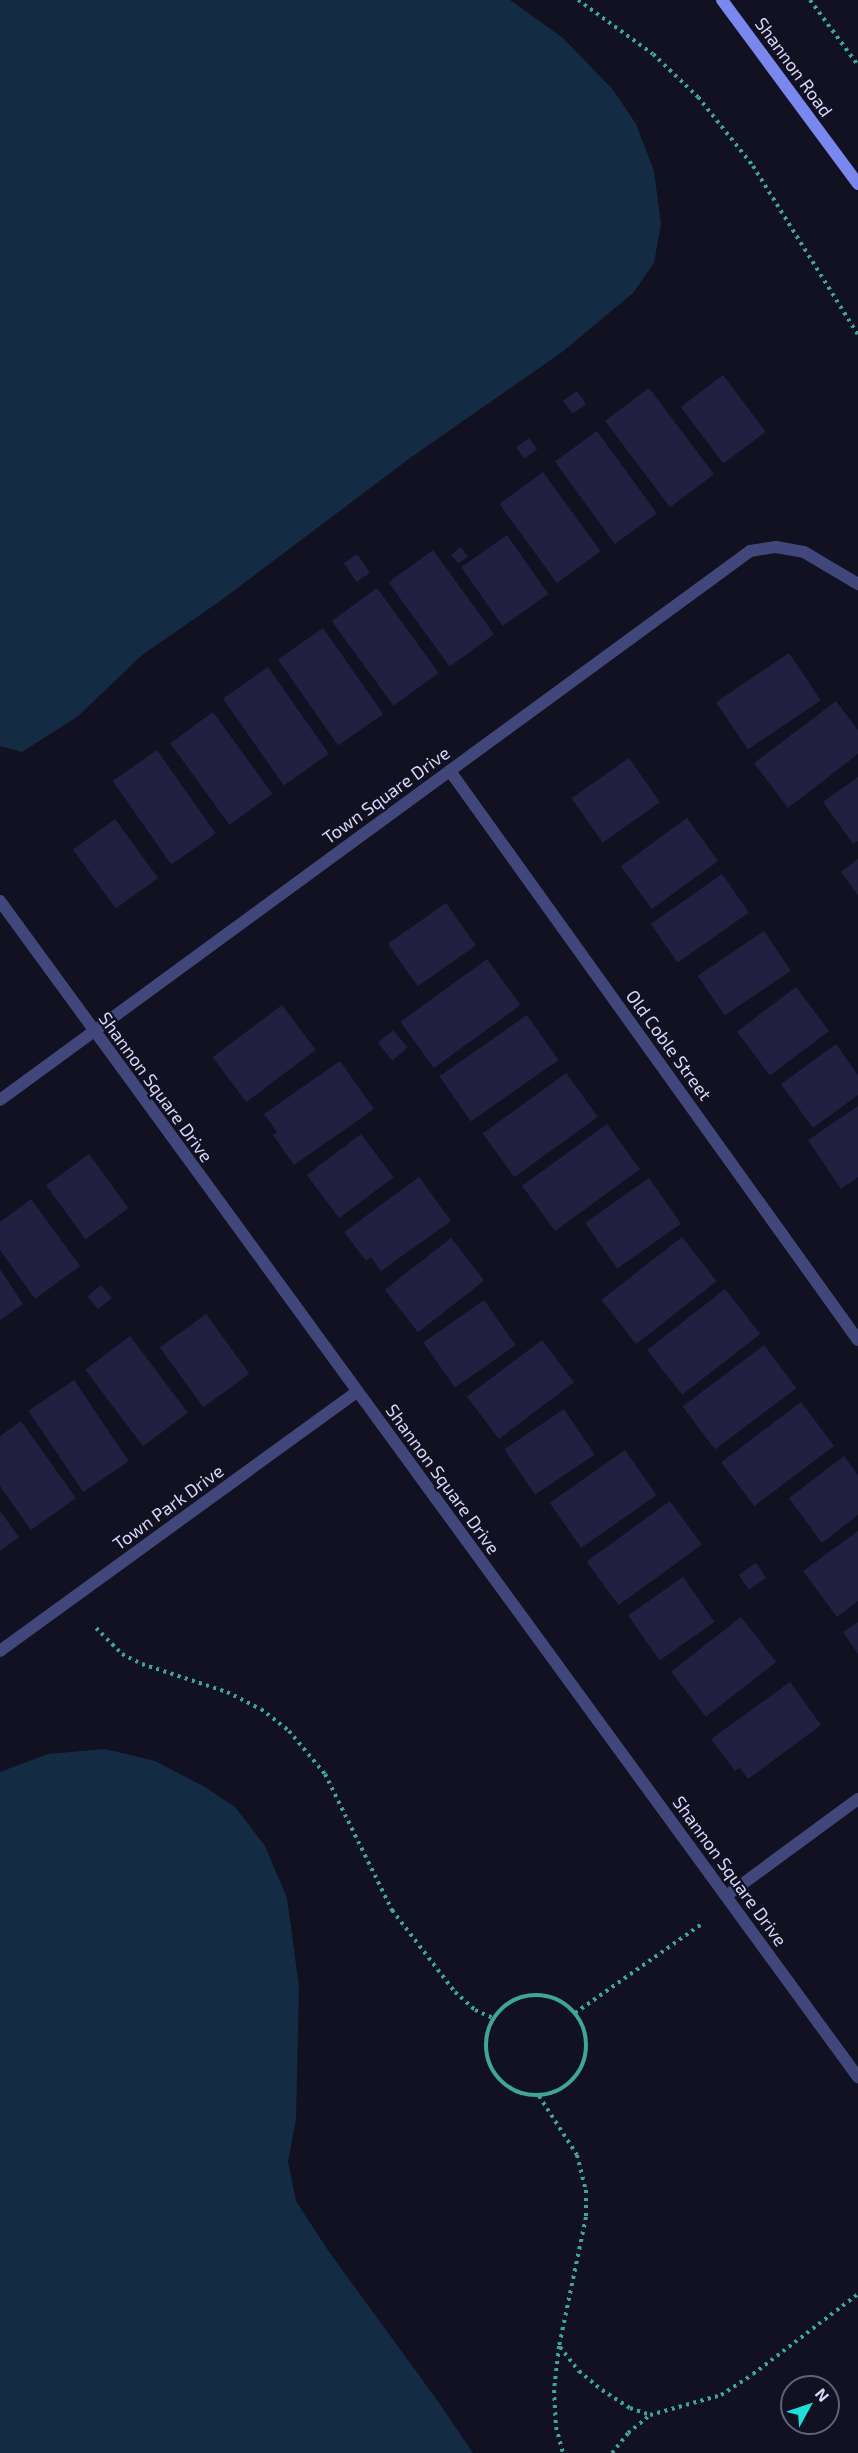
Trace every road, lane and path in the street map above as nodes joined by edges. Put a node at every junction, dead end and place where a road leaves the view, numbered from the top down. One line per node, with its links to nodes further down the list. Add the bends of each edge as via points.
1 (578, 0): 6 (path, via 653,54 698,97 753,166)
2 (722, 0): 5 (street, Shannon Road)
3 (810, 0): 4 (path)
4 (858, 65)
5 (858, 184)
6 (858, 335)
7 (858, 584): 8 (street, Town Square Drive, via 804,552 776,547 750,551)
8 (450, 771): 10 (street, Town Square Drive); 12 (street, Old Coble Street)
9 (0, 901): 10 (street, Shannon Square Drive)
10 (94, 1032): 11 (street, Town Square Drive); 13 (street, Shannon Square Drive)
11 (0, 1100)
12 (858, 1340)
13 (357, 1392): 15 (street, Town Park Drive); 17 (street, Shannon Square Drive)
14 (96, 1628): 20 (path, via 122,1654 227,1692 289,1731 325,1774 392,1910 456,1992 475,2010)
15 (0, 1651)
16 (858, 1798): 17 (street)
17 (726, 1896): 21 (street, Shannon Square Drive)
18 (702, 1923): 19 (path)
19 (575, 2013): 20 (path, via 565,2004 540,1995 513,2000); 22 (path, via 586,2038 583,2065 565,2087)
20 (493, 2018): 22 (path, via 485,2045 493,2072 513,2090)
21 (858, 2077)
22 (539, 2096): 24 (path, via 576,2155 586,2190 586,2217)
23 (858, 2294): 25 (path, via 721,2395)
24 (559, 2346): 25 (path, via 602,2391); 26 (path, via 554,2390 556,2427)
25 (650, 2415): 27 (path)
26 (563, 2453)
27 (612, 2453)

